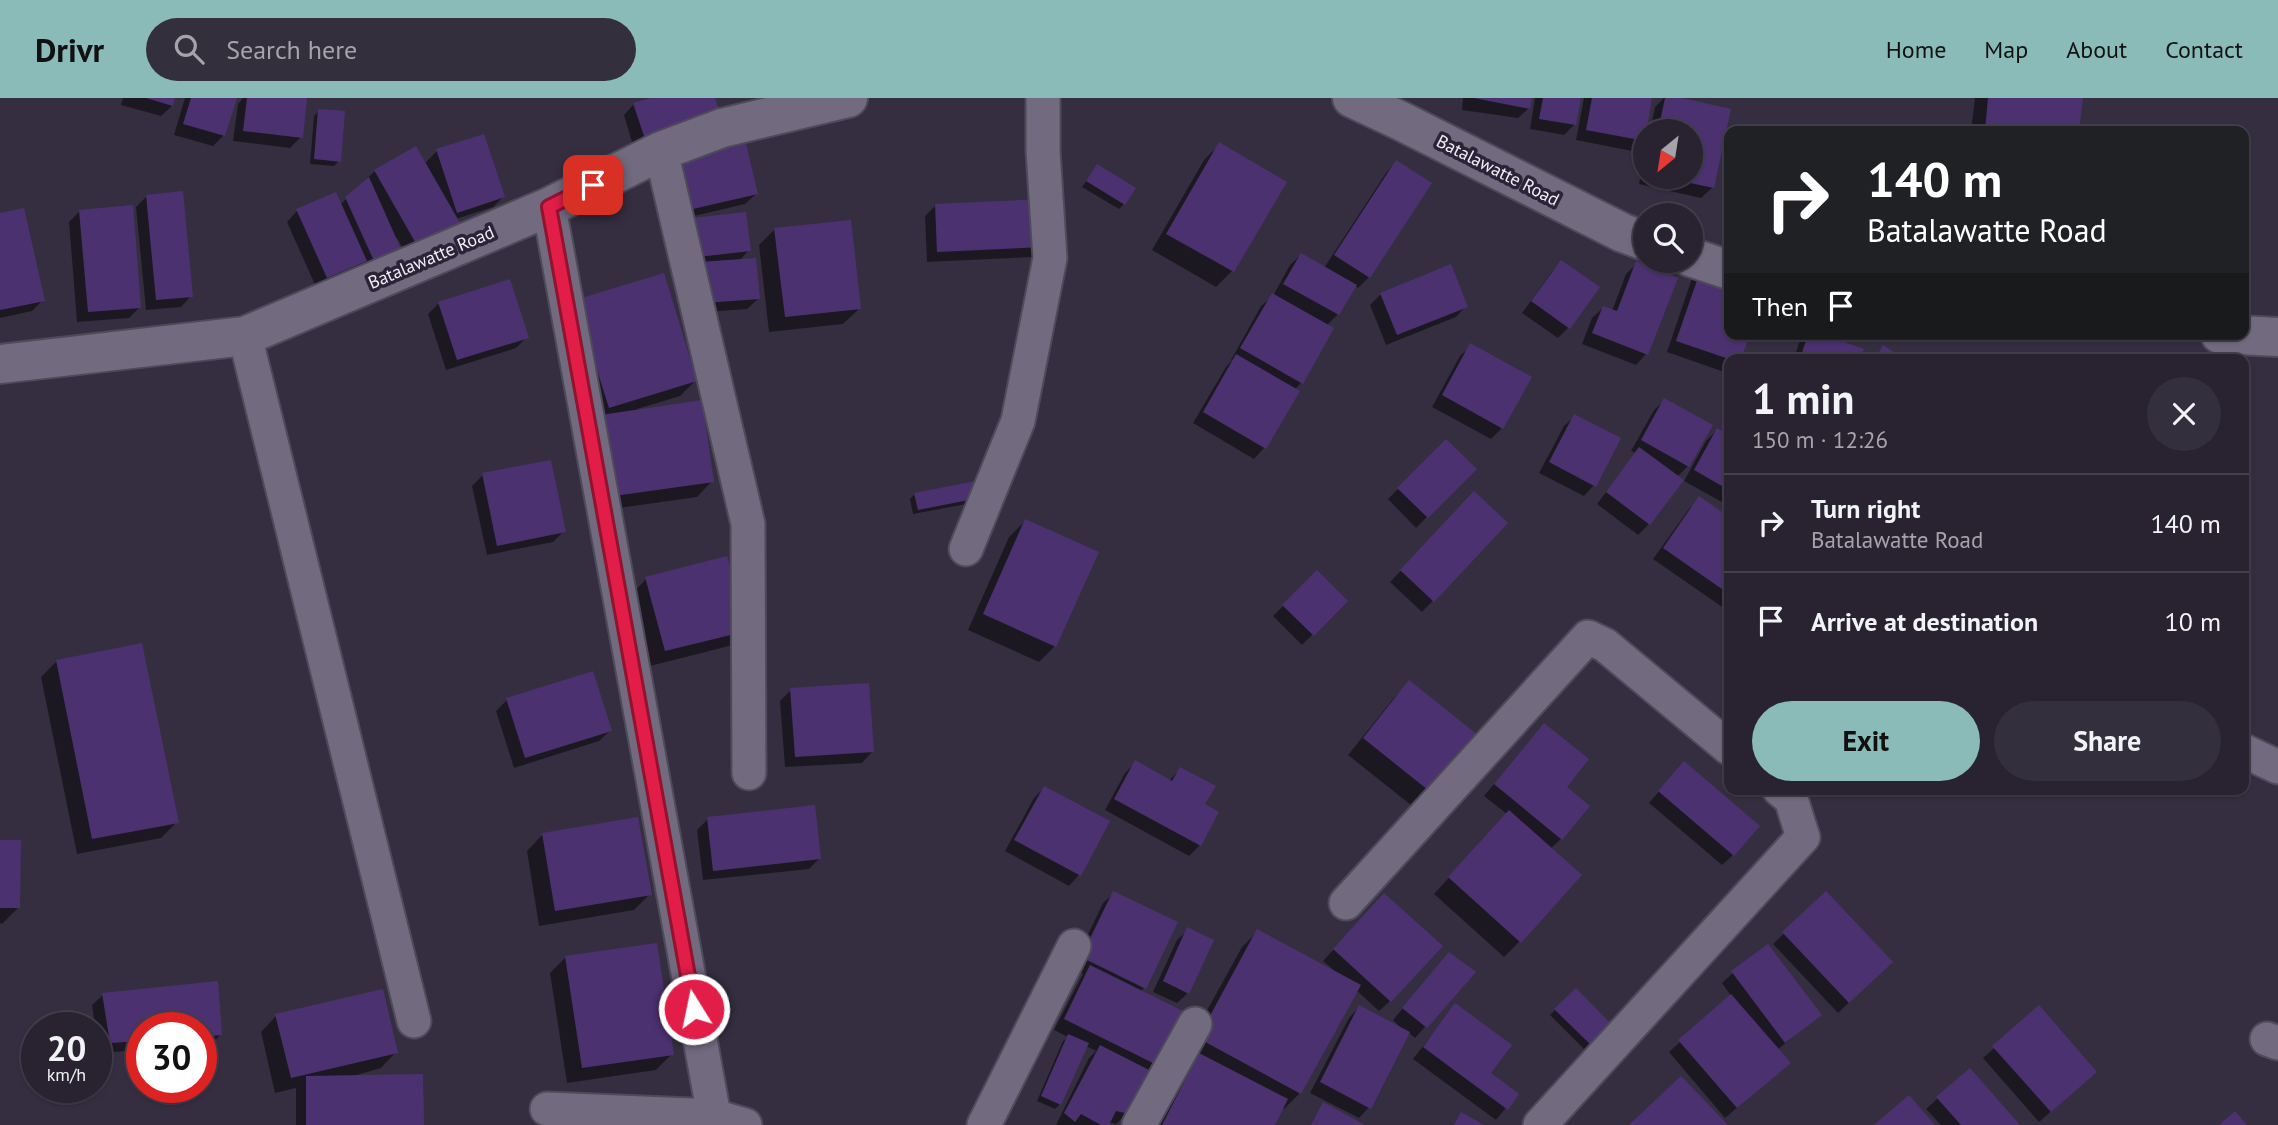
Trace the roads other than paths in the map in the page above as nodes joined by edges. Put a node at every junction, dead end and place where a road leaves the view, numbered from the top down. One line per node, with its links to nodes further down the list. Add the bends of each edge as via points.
1 (1043, 98): 13 (street, via 1050,258 1018,421)
2 (1352, 98): 6 (street, Batalawatte Road)
3 (824, 100): 4 (street, Batalawatte Road, via 722,128)
4 (660, 151): 5 (street, Batalawatte Road); 17 (street, via 748,524)
5 (549, 207): 9 (street, Batalawatte Road); 24 (street)
6 (1633, 237)
7 (1703, 261): 8 (street)
8 (1724, 268)
9 (245, 336): 12 (street, Batalawatte Road); 21 (street)
10 (2249, 336): 11 (street)
11 (2278, 337)
12 (0, 364)
13 (966, 549)
14 (1724, 744): 19 (street, via 1605,645 1588,637)
15 (2249, 753): 16 (street)
16 (2278, 767)
17 (749, 773)
18 (1786, 795): 27 (street, via 1803,836)
19 (1346, 903)
20 (1074, 946): 25 (street)
21 (414, 1021)
22 (1195, 1024): 26 (street)
23 (547, 1109): 24 (street)
24 (729, 1121)
25 (984, 1125)
26 (1139, 1125)
27 (1540, 1125)

